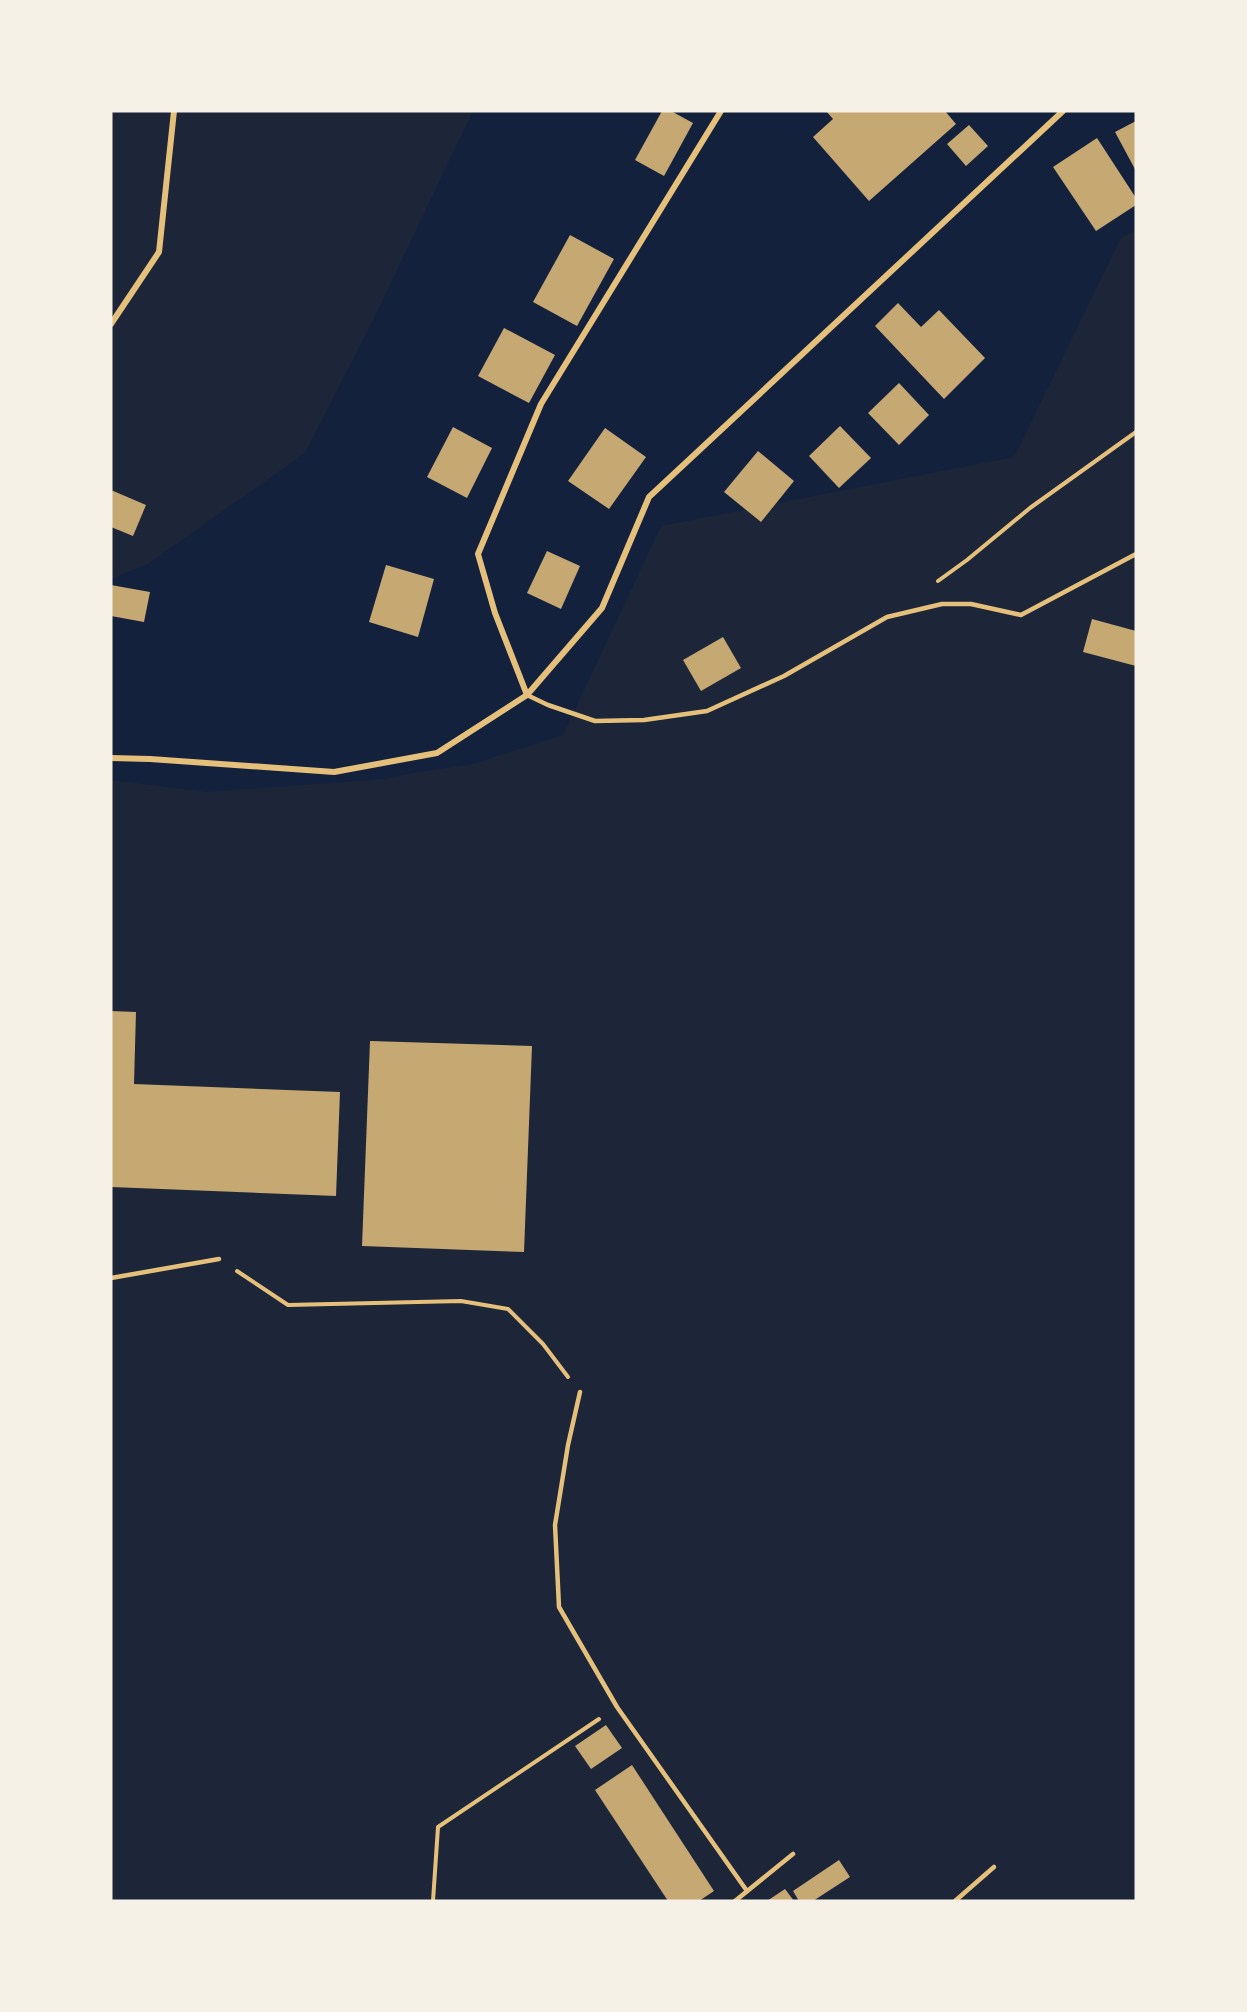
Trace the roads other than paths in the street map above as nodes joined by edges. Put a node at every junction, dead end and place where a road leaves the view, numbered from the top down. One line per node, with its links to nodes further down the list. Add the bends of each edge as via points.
1 (174, 111): 4 (street, via 159,252)
2 (721, 111): 6 (street, via 541,404 478,554 495,613)
3 (1063, 111): 6 (street, via 649,497 602,608)
4 (111, 324)
5 (1136, 554): 6 (lane, via 1021,615 971,604 942,604 887,617 784,675 707,711 644,720 595,721)
6 (527, 695): 7 (street, via 437,753 334,772)
7 (111, 758)
8 (219, 1259): 9 (lane)
9 (111, 1278)
10 (580, 1392): 13 (lane, via 555,1525 559,1607 617,1707)
11 (793, 1854): 13 (lane)
12 (994, 1867): 15 (lane)
13 (747, 1891): 14 (lane)
14 (735, 1901)
15 (955, 1901)

